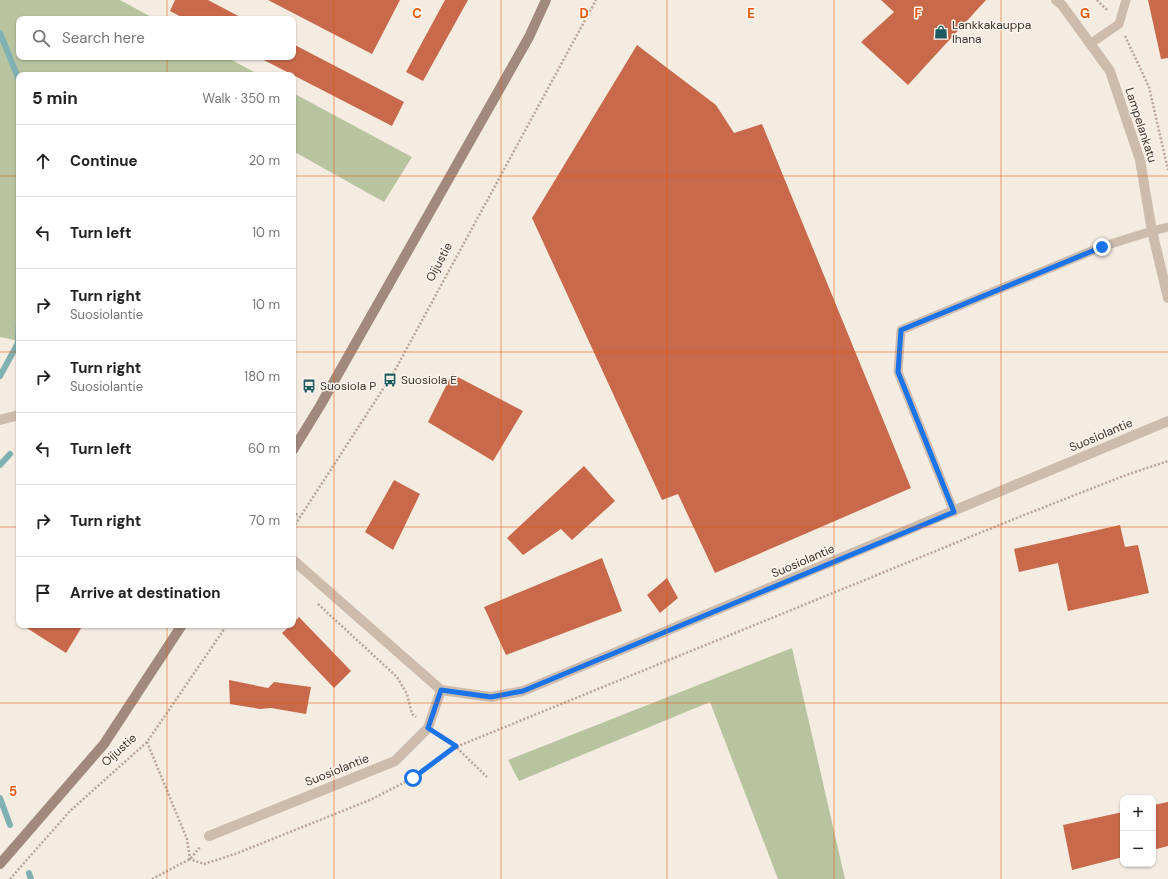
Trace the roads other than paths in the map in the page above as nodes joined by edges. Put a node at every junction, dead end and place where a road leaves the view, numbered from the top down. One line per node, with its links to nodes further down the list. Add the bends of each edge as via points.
1 (546, 0): 11 (main road, via 522,51)
2 (1056, 0): 4 (street, Lampelankatu)
3 (1126, 0): 4 (lane, via 1119,24)
4 (1090, 44): 6 (street, Lampelankatu, via 1110,71 1138,153)
5 (1168, 227): 6 (lane)
6 (1152, 231): 7 (street, Lampelankatu); 12 (lane, via 1102,247 901,330 898,372)
7 (1168, 298)
8 (16, 416): 9 (street)
9 (0, 420)
10 (1168, 421): 12 (street, Suosiolantie)
11 (296, 445)
12 (954, 512): 15 (street, Suosiolantie, via 523,691 491,697)
13 (296, 563): 15 (street)
14 (180, 628): 17 (main road, Oijustie, via 104,744)
15 (441, 690): 16 (street, Suosiolantie, via 428,728 395,761)
16 (209, 836)
17 (0, 864)

